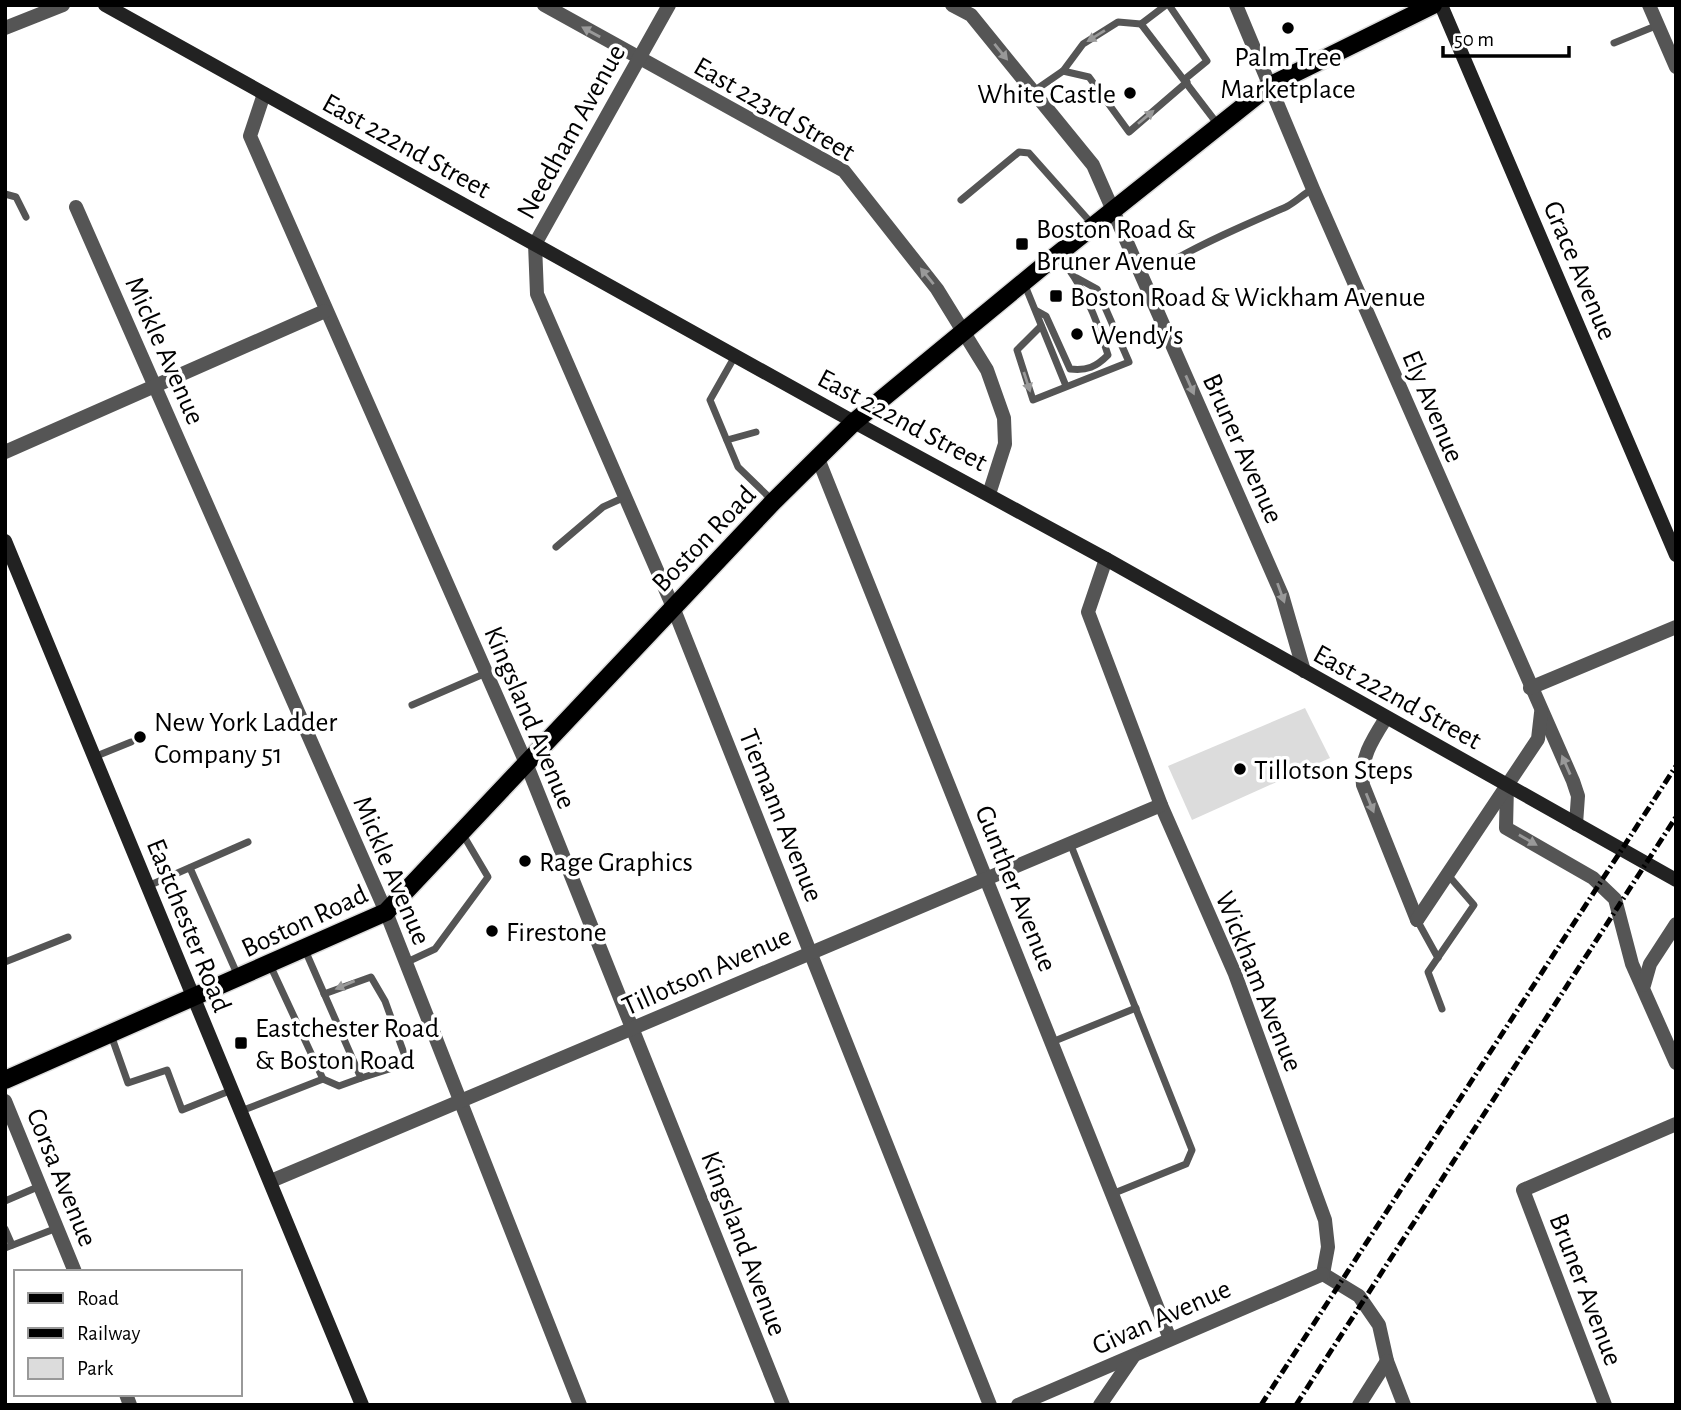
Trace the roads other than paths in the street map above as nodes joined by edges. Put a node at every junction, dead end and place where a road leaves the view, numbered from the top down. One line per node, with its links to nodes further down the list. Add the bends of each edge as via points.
1 (63, 5): 13 (street)
2 (104, 5): 21 (street, East 222nd Street)
3 (544, 5): 15 (street, East 223rd Street, one-way to 3)
4 (669, 5): 15 (street, Needham Avenue)
5 (952, 5): 20 (street, Bruner Avenue, one-way to 20, via 971,15)
6 (1168, 5): 11 (lane); 18 (lane, via 1207,61)
7 (1236, 5): 19 (street, Ely Avenue)
8 (1433, 5): 19 (main road, Boston Road)
9 (1441, 5): 52 (street, Grace Avenue)
10 (1649, 5): 12 (street)
11 (1141, 24): 17 (lane, one-way to 17, via 1118,22 1083,44); 18 (lane)
12 (1658, 25): 14 (lane); 16 (street)
13 (5, 28)
14 (1614, 43)
15 (638, 58): 30 (street, Needham Avenue); 38 (street, East 223rd Street, one-way to 15, via 937,289 844,171)
16 (1676, 67)
17 (1063, 71): 18 (lane, one-way to 18, via 1088,77 1129,132); 20 (lane)
18 (1186, 81): 22 (lane)
19 (1269, 86): 22 (main road, Boston Road); 23 (street, Ely Avenue)
20 (1033, 92): 27 (street, Bruner Avenue, via 1093,165)
21 (264, 94): 30 (street, East 222nd Street); 35 (street, Kingsland Avenue, via 250,136)
22 (1219, 126): 27 (main road, Boston Road)
23 (1313, 189): 32 (lane, via 1290,205 1223,232); 58 (street, Ely Avenue)
24 (5, 194): 28 (lane, via 16,197)
25 (961, 200): 29 (lane, via 1019,152 1029,153)
26 (76, 207): 41 (street, Mickle Avenue)
27 (1113, 210): 29 (main road, Boston Road); 56 (street, Bruner Avenue, one-way to 56, via 1282,595)
28 (26, 217)
29 (1093, 226): 31 (main road, Boston Road)
30 (535, 244): 39 (street, East 222nd Street); 48 (street, Tiemann Avenue, via 537,294)
31 (1058, 254): 33 (lane); 34 (main road, Boston Road)
32 (1172, 261)
33 (1077, 278): 36 (lane, via 1108,355 1099,365 1084,371 1070,369 1046,316); 40 (lane, via 1097,289 1129,362)
34 (1024, 283): 36 (lane); 38 (main road, Boston Road)
35 (325, 311): 41 (street); 57 (street, Kingsland Avenue)
36 (1037, 311): 37 (lane)
37 (1041, 326): 40 (lane); 40 (lane, one-way to 40, via 1017,350 1033,400)
38 (963, 334): 42 (main road, Boston Road); 47 (street, via 987,370 1004,418 1005,444)
39 (735, 356): 42 (street, East 222nd Street); 44 (lane, via 710,400)
40 (1066, 386)
41 (155, 387): 45 (street); 76 (street, Mickle Avenue)
42 (854, 422): 46 (main road, Boston Road); 47 (street, East 222nd Street)
43 (756, 432): 44 (lane)
44 (727, 440): 49 (lane, via 738,467)
45 (5, 452)
46 (817, 456): 49 (main road, Boston Road); 73 (street, Gunther Avenue)
47 (989, 494): 53 (street, East 222nd Street)
48 (625, 497): 51 (lane, via 603,507); 54 (street, Tiemann Avenue)
49 (774, 502): 54 (main road, Boston Road)
50 (5, 541): 63 (street, Eastchester Road)
51 (555, 547)
52 (1676, 555)
53 (1107, 559): 56 (street, East 222nd Street); 66 (street, Wickham Avenue, via 1088,612)
54 (673, 607): 64 (main road, Boston Road); 81 (street, Tiemann Avenue)
55 (1676, 627): 58 (street)
56 (1304, 671): 61 (street, East 222nd Street)
57 (486, 673): 59 (lane); 64 (street, Kingsland Avenue)
58 (1530, 688): 60 (street, Ely Avenue)
59 (412, 705)
60 (1541, 710): 65 (street, via 1538,739); 67 (street, Ely Avenue, one-way to 60, via 1578,796)
61 (1386, 718): 65 (street, East 222nd Street); 77 (street, one-way to 77, via 1368,746 1361,768 1363,785)
62 (131, 742): 63 (lane)
63 (94, 757): 75 (street, Eastchester Road)
64 (526, 763): 68 (main road, Boston Road); 92 (street, Kingsland Avenue)
65 (1507, 785): 67 (street, East 222nd Street); 72 (street); 87 (street, one-way to 87, via 1506,828 1593,878 1615,898 1632,964)
66 (1161, 805): 70 (street, Tillotson Avenue); 112 (street, Wickham Avenue, via 1235,974 1325,1220 1328,1247)
67 (1576, 824): 74 (street, East 222nd Street)
68 (461, 832): 76 (main road, Boston Road); 84 (lane, via 488,877 435,949)
69 (248, 842): 71 (lane)
70 (1070, 843): 73 (street, Tillotson Avenue); 90 (lane)
71 (190, 868): 75 (lane); 86 (lane)
72 (1448, 874): 77 (street); 82 (lane, via 1474,905)
73 (987, 878): 81 (street, Tillotson Avenue); 94 (street, Gunther Avenue)
74 (1676, 880)
75 (148, 886): 89 (street, Eastchester Road)
76 (386, 912): 80 (main road, Boston Road); 84 (street, Mickle Avenue)
77 (1417, 920): 82 (lane)
78 (1676, 924): 87 (street, via 1644,974)
79 (68, 937): 83 (lane)
80 (304, 949): 85 (main road, Boston Road); 88 (lane)
81 (810, 951): 92 (street, Tillotson Avenue); 119 (street, Tiemann Avenue)
82 (1438, 958): 91 (lane, via 1428,972)
83 (5, 962)
84 (405, 963): 101 (street, Mickle Avenue)
85 (270, 965): 86 (main road, Boston Road); 97 (lane)
86 (240, 978): 89 (main road, Boston Road)
87 (1644, 985): 95 (street)
88 (324, 994): 96 (lane); 96 (lane, one-way to 88, via 402,1065 405,1056 385,1001 371,977)
89 (194, 999): 93 (main road, Boston Road); 99 (street, Eastchester Road)
90 (1136, 1008): 94 (lane); 106 (lane, via 1192,1150 1186,1164)
91 (1442, 1009)
92 (634, 1028): 101 (street, Tillotson Avenue); 118 (street, Kingsland Avenue)
93 (110, 1035): 98 (main road, Boston Road); 99 (lane, via 128,1083 167,1070 182,1110)
94 (1052, 1042): 106 (street, Gunther Avenue)
95 (1676, 1063)
96 (361, 1078): 97 (lane, via 339,1086)
97 (323, 1079): 102 (lane)
98 (5, 1080)
99 (232, 1090): 102 (street, Eastchester Road)
100 (5, 1101): 105 (street, Corsa Avenue)
101 (460, 1103): 104 (street, Tillotson Avenue); 117 (street, Mickle Avenue)
102 (241, 1111): 104 (street, Eastchester Road)
103 (1676, 1124): 124 (street, Bruner Avenue, via 1523,1191)
104 (271, 1181): 116 (street, Eastchester Road)
105 (40, 1186): 107 (lane); 108 (street, Corsa Avenue)
106 (1112, 1194): 113 (street, Gunther Avenue)
107 (5, 1201)
108 (57, 1228): 110 (lane); 111 (street, Corsa Avenue)
109 (5, 1229): 110 (lane)
110 (9, 1247)
111 (74, 1270)
112 (1323, 1274): 113 (street, Givan Avenue); 115 (street, via 1359,1296 1379,1325)
113 (1170, 1339): 114 (street, Givan Avenue)
114 (1134, 1355): 120 (street, Givan Avenue); 121 (street)
115 (1387, 1362): 122 (street); 123 (street)
116 (362, 1405)
117 (580, 1405)
118 (783, 1405)
119 (990, 1405)
120 (1018, 1405)
121 (1100, 1405)
122 (1359, 1405)
123 (1404, 1405)
124 (1605, 1405)

